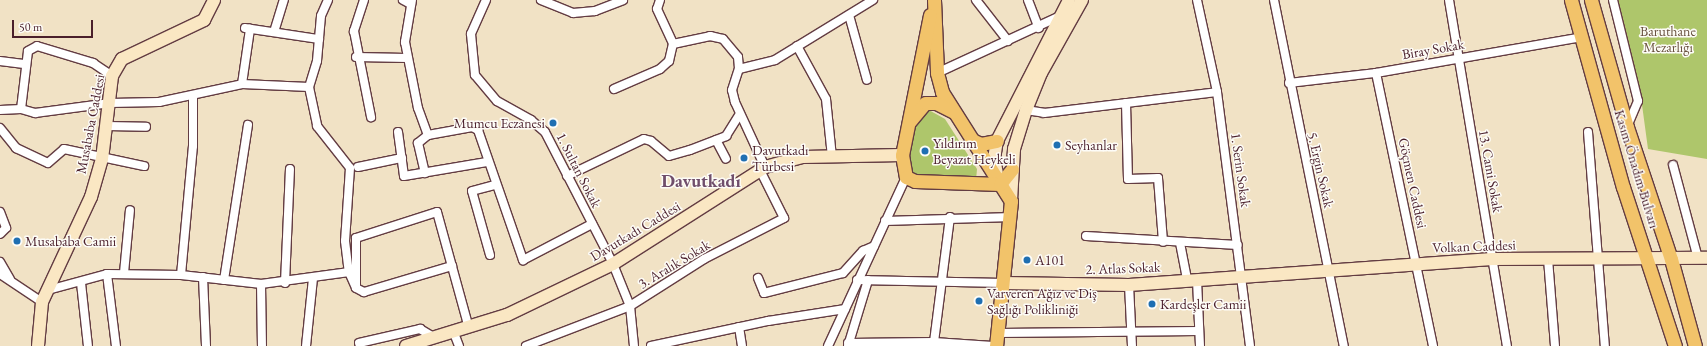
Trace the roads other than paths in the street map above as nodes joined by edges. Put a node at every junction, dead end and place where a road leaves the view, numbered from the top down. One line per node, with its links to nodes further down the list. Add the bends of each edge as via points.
1 (214, 0): 39 (main road, Musababa Caddesi, via 204,20 122,59)
2 (284, 0): 25 (street)
3 (328, 0): 27 (street, via 321,16)
4 (364, 0): 31 (street, via 355,20)
5 (403, 0): 21 (street)
6 (486, 0): 80 (street, 1. Sultan Sokak, via 471,34 475,75 497,101 531,120 545,132)
7 (541, 0): 8 (street, via 572,13 595,11)
8 (623, 0)
9 (660, 0): 29 (street, via 657,9)
10 (873, 0): 22 (street)
11 (934, 0): 37 (main road); 56 (main road)
12 (976, 0): 28 (street)
13 (1028, 0): 24 (street)
14 (1197, 0): 45 (street, 1. Serin Sokak)
15 (1274, 0): 41 (street, 5. Ergin Sokak)
16 (1449, 0): 33 (street, 13. Cami Sokak)
17 (1571, 0): 26 (main road, Kasım Önadım Bulvarı)
18 (1591, 0): 59 (main road, Kasım Önadım Bulvarı)
19 (1613, 0): 59 (street, via 1638,101)
20 (1079, 1): 23 (main road); 51 (main road, via 1041,73)
21 (412, 2): 32 (street, via 406,20)
22 (849, 15): 30 (street); 40 (street)
23 (1058, 17): 24 (street); 66 (main road)
24 (1039, 28): 28 (street)
25 (274, 32): 27 (street); 42 (street, via 248,28)
26 (1582, 37): 33 (street, Biray Sokak); 101 (main road, Kasım Önadım Bulvarı, via 1623,187)
27 (319, 39): 43 (street, via 317,61)
28 (1008, 41): 37 (street)
29 (673, 44): 36 (street, via 710,36 723,39 738,57); 44 (street, via 669,61 660,69)
30 (797, 46): 36 (street, via 775,60); 68 (street, via 826,99)
31 (357, 57): 32 (street); 54 (street)
32 (407, 58): 63 (street, via 418,108)
33 (1458, 58): 38 (street, Biray Sokak); 99 (street, 13. Cami Sokak)
34 (0, 61): 35 (street)
35 (26, 64): 39 (street, via 28,51 38,46 93,63); 49 (street)
36 (739, 69): 53 (street, via 732,90)
37 (936, 73): 52 (main road, via 942,92)
38 (1376, 73): 41 (street, Biray Sokak); 105 (street, Göçmen Caddesi)
39 (112, 76): 47 (main road, Musababa Caddesi)
40 (868, 80)
41 (1289, 83): 108 (street, 5. Ergin Sokak)
42 (242, 84): 43 (street); 46 (street)
43 (308, 87): 109 (street, via 317,126 350,168 344,241)
44 (614, 89)
45 (1217, 92): 48 (street); 95 (street, 1. Serin Sokak)
46 (193, 95): 47 (street, via 159,102); 113 (street, via 193,146)
47 (110, 103): 49 (street, via 35,113); 57 (main road, Musababa Caddesi)
48 (1126, 103): 51 (street, via 1044,113); 93 (street, via 1128,179 1158,178)
49 (21, 108): 50 (street)
50 (0, 110)
51 (1026, 110): 78 (main road, via 1014,149)
52 (955, 113): 56 (main road, via 936,102 925,103); 65 (main road)
53 (739, 115): 64 (street, via 726,136); 76 (street)
54 (371, 117)
55 (248, 125): 118 (street)
56 (907, 125): 67 (main road)
57 (107, 126): 58 (street); 70 (main road, Musababa Caddesi)
58 (146, 127)
59 (1627, 127): 102 (main road, Kasım Önadım Bulvarı)
60 (0, 128): 70 (street, via 16,148 37,160 48,163 64,149)
61 (398, 132): 69 (street)
62 (1588, 132): 103 (street)
63 (428, 136): 72 (street, via 472,127 478,130); 79 (street, via 418,143)
64 (716, 140): 71 (street); 80 (street, via 669,156 651,140 644,139)
65 (972, 140): 66 (main road, via 988,144); 82 (main road)
66 (997, 141): 82 (main road, via 994,159)
67 (902, 155): 68 (main road, Davutkadı Caddesi); 81 (main road)
68 (832, 157): 76 (main road, Davutkadı Caddesi, via 783,160)
69 (402, 158): 75 (street); 79 (street, via 404,176)
70 (102, 159): 74 (street); 130 (main road, Musababa Caddesi, via 91,197)
71 (726, 159)
72 (487, 162): 79 (street); 83 (street)
73 (1672, 165): 98 (street)
74 (144, 166)
75 (358, 166)
76 (763, 168): 106 (main road, Davutkadı Caddesi); 132 (street, 3. Aralık Sokak, via 784,218 704,259)
77 (290, 169): 125 (street)
78 (1012, 169): 82 (main road); 84 (main road)
79 (425, 173)
80 (567, 176): 90 (street, 1. Sultan Sokak)
81 (906, 177): 82 (main road, via 915,181); 89 (street)
82 (1000, 184): 84 (main road)
83 (495, 185): 90 (street, via 523,260); 97 (street, via 472,191)
84 (1012, 201): 88 (main road)
85 (130, 210): 110 (street)
86 (0, 212): 91 (street, via 6,228)
87 (950, 217): 88 (street); 89 (street); 121 (street)
88 (1012, 217): 126 (main road)
89 (885, 221): 96 (street)
90 (592, 224): 106 (street, 1. Sultan Sokak)
91 (0, 234)
92 (1086, 236): 93 (street)
93 (1163, 242): 94 (street)
94 (1180, 243): 95 (street); 122 (street)
95 (1238, 245): 114 (street, 1. Serin Sokak)
96 (874, 246): 117 (street, via 863,251 843,273 764,293); 119 (street)
97 (490, 255)
98 (1703, 258): 102 (main road, Volkan Caddesi)
99 (1492, 259): 100 (main road, Volkan Caddesi); 105 (main road, Volkan Caddesi); 164 (street, 13. Cami Sokak)
100 (1548, 259): 103 (main road, Volkan Caddesi); 165 (street)
101 (1650, 259): 102 (main road, Volkan Caddesi); 103 (main road, Volkan Caddesi); 167 (main road, Kasım Önadım Bulvarı)
102 (1672, 259): 168 (main road, Kasım Önadım Bulvarı)
103 (1600, 260): 166 (street)
104 (0, 262): 123 (street)
105 (1417, 263): 108 (main road, Volkan Caddesi); 163 (street, Göçmen Caddesi)
106 (613, 264): 132 (street, 1. Sultan Sokak); 135 (main road, Davutkadı Caddesi, via 507,315)
107 (452, 266): 129 (street, via 364,292); 129 (street, via 437,212 356,238); 135 (street)
108 (1330, 269): 114 (main road, Volkan Caddesi); 162 (street, 5. Ergin Sokak)
109 (349, 272): 116 (street); 129 (street)
110 (124, 273): 112 (street); 113 (street)
111 (0, 274): 123 (street)
112 (108, 274): 124 (street); 147 (street)
113 (181, 275): 115 (street)
114 (1242, 275): 122 (main road, 2. Atlas Sokak); 161 (street, 1. Serin Sokak)
115 (204, 277): 118 (street); 148 (street)
116 (313, 278): 125 (street); 150 (street)
117 (758, 278)
118 (224, 280): 127 (street)
119 (857, 280): 120 (street); 133 (street)
120 (868, 280): 121 (street); 144 (street)
121 (942, 280): 126 (street); 141 (street)
122 (1192, 280): 128 (main road, 2. Atlas Sokak); 137 (street)
123 (11, 282): 131 (street)
124 (81, 283): 130 (street); 146 (street)
125 (285, 283): 127 (street)
126 (1004, 283): 128 (main road, 2. Atlas Sokak); 140 (main road)
127 (261, 284): 149 (street)
128 (1129, 285): 136 (street)
129 (356, 288)
130 (48, 290): 131 (main road, Musababa Caddesi)
131 (42, 302): 145 (main road, Musababa Caddesi)
132 (630, 306): 153 (street, 3. Aralık Sokak); 154 (street, 1. Sultan Sokak)
133 (845, 309): 134 (street); 157 (street)
134 (739, 327): 155 (street); 156 (street)
135 (469, 328): 138 (main road, Davutkadı Caddesi)
136 (1131, 331): 137 (street); 140 (street); 159 (street)
137 (1199, 331): 160 (street)
138 (454, 333): 139 (main road, Davutkadı Caddesi); 152 (street)
139 (435, 338): 142 (street, via 420,329); 151 (main road, Davutkadı Caddesi)
140 (997, 340)
141 (934, 342): 143 (street); 158 (street)
142 (359, 343)
143 (886, 344): 144 (street)
144 (848, 345)
145 (38, 346)
146 (88, 346)
147 (116, 346)
148 (206, 346)
149 (262, 346)
150 (306, 346)
151 (406, 346)
152 (459, 346)
153 (526, 346)
154 (634, 346)
155 (651, 346)
156 (742, 346)
157 (828, 346)
158 (993, 346)
159 (1132, 346)
160 (1200, 346)
161 (1250, 346)
162 (1344, 346)
163 (1433, 346)
164 (1507, 346)
165 (1555, 346)
166 (1605, 346)
167 (1675, 346)
168 (1695, 346)

